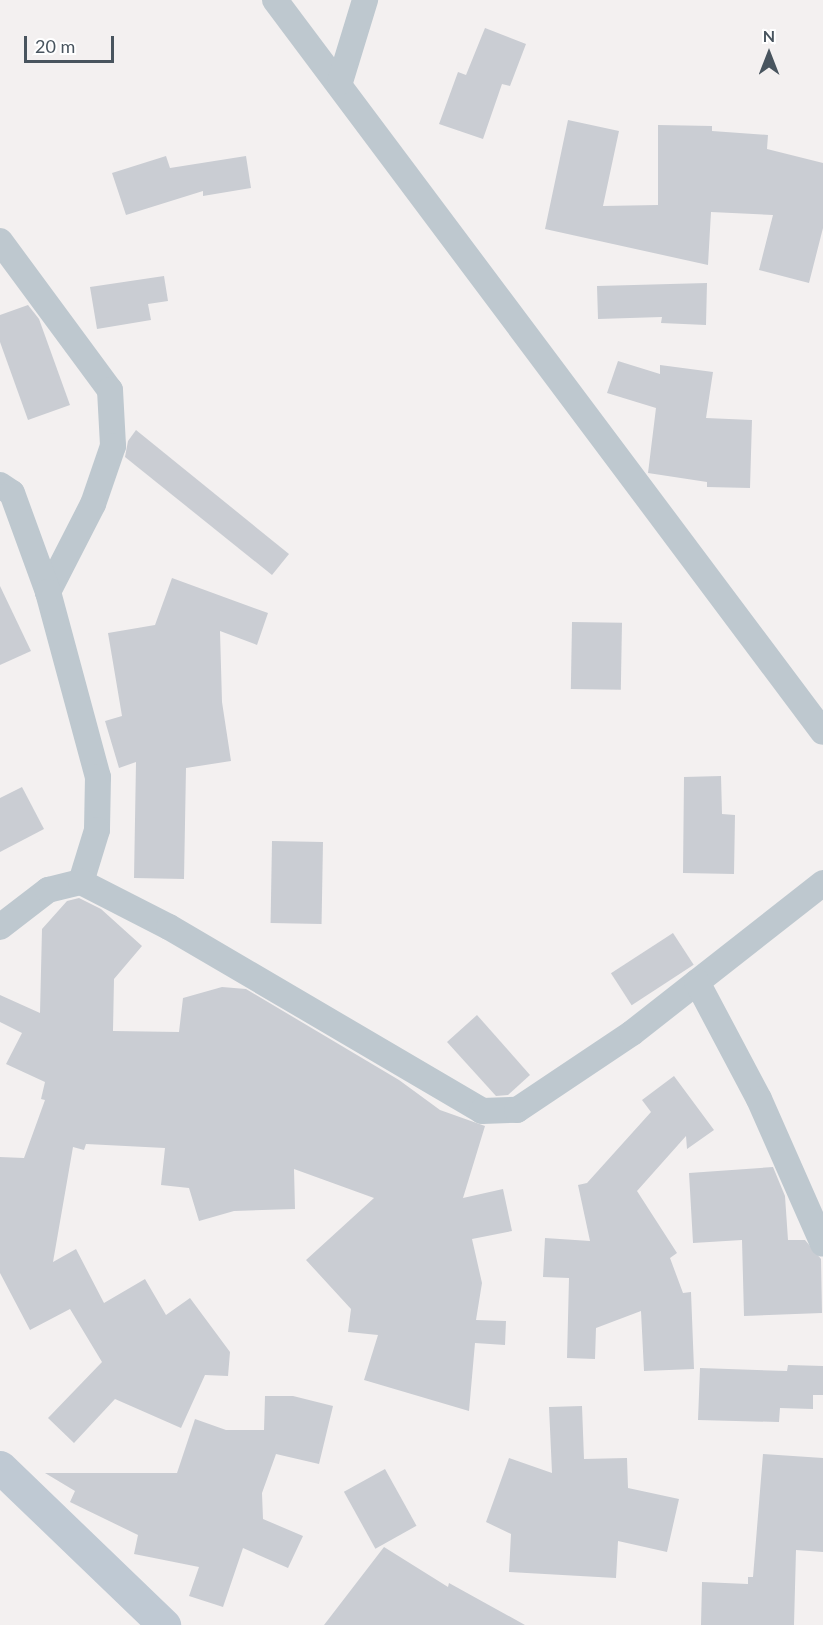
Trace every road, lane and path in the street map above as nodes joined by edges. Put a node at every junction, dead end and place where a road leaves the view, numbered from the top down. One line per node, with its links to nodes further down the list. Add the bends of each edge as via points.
1 (275, 0): 3 (street)
2 (365, 0): 3 (street)
3 (339, 81): 7 (street)
4 (0, 241): 6 (street, via 110,390 113,446 93,504)
5 (0, 485): 6 (street, via 12,493)
6 (48, 592): 8 (street, via 98,777 97,830)
7 (823, 732)
8 (81, 882): 10 (street, via 48,891); 11 (street, via 169,927 482,1111 517,1110 632,1033)
9 (823, 883): 11 (street)
10 (0, 927)
11 (697, 982): 12 (street, via 759,1099)
12 (823, 1244)
13 (0, 1467): 14 (street)
14 (164, 1625)

